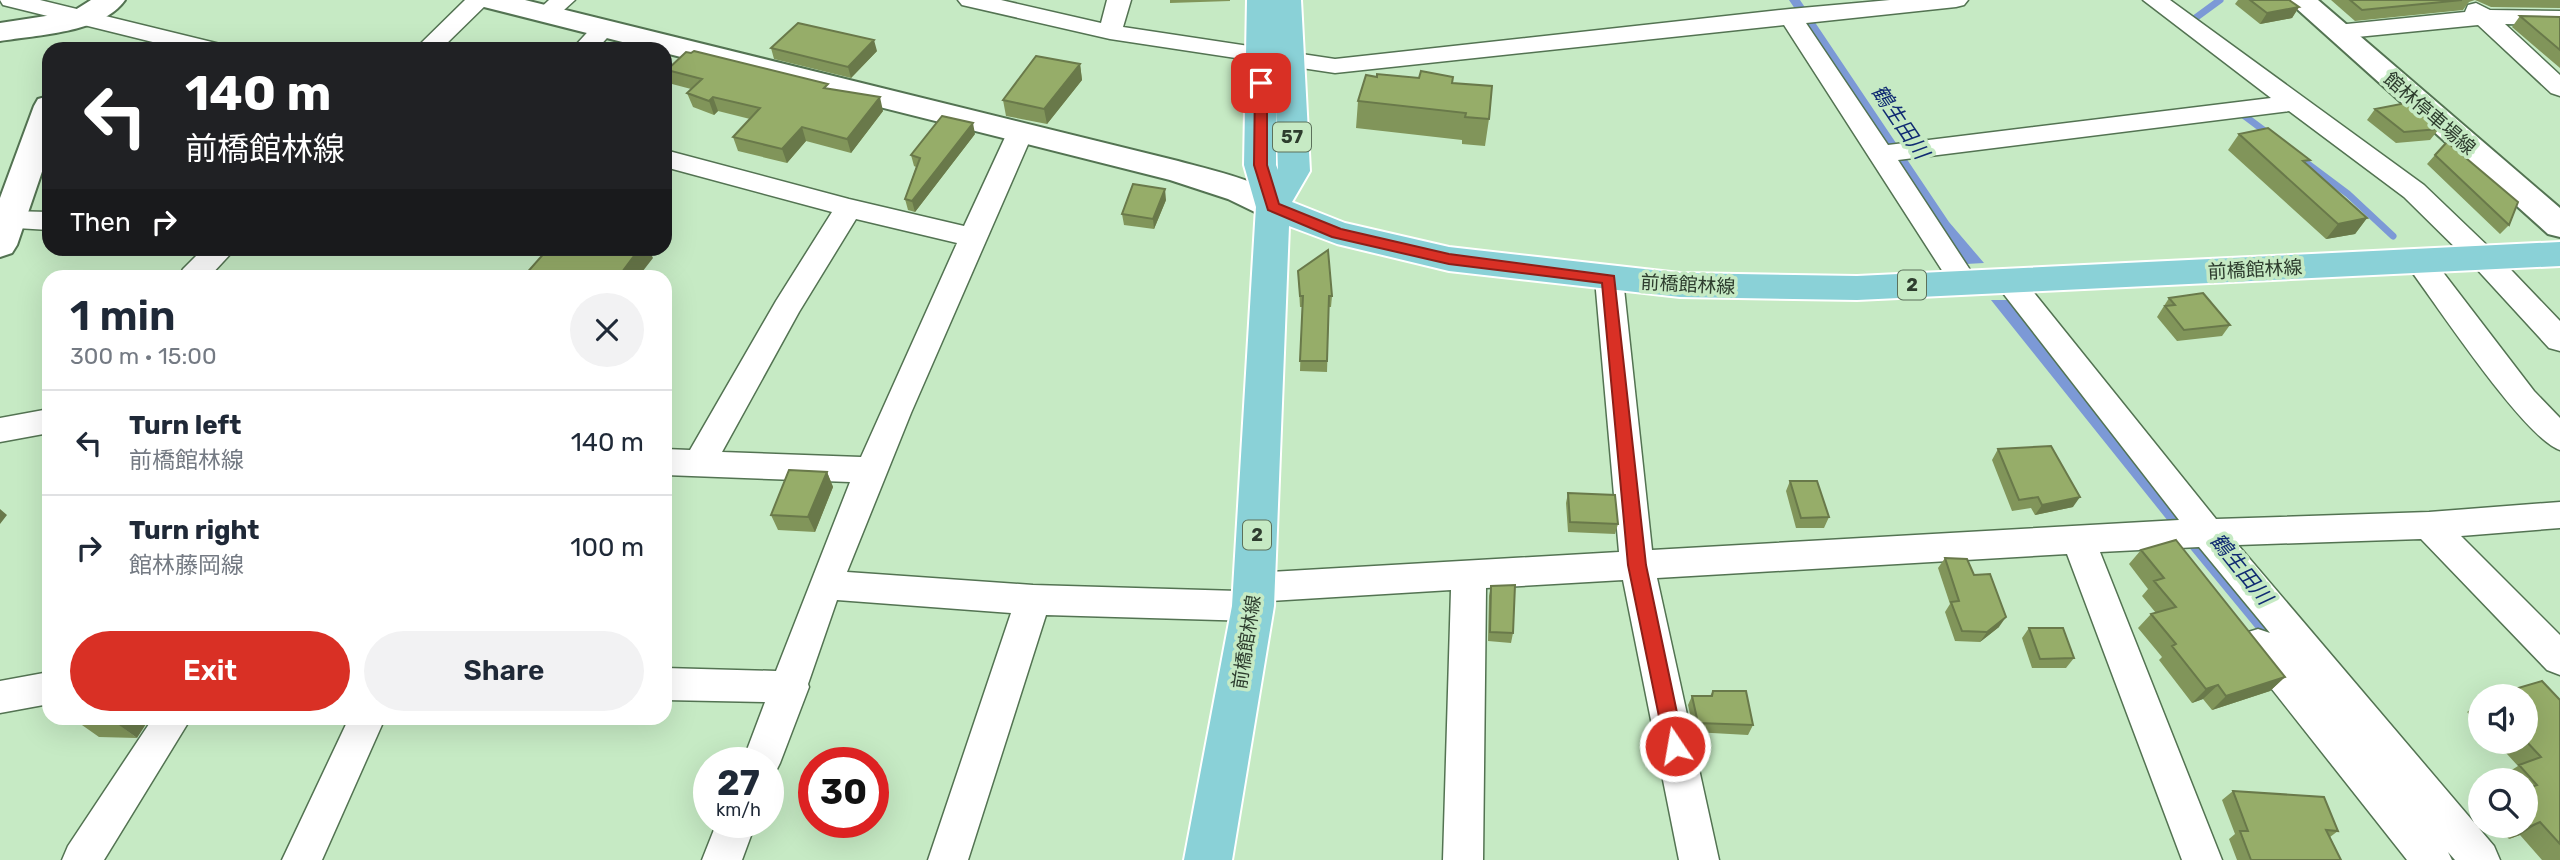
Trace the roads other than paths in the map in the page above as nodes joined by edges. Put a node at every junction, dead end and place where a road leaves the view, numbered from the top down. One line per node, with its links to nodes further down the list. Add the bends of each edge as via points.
1 (11, 0): 17 (street)
2 (111, 0): 17 (street)
3 (479, 0): 24 (street)
4 (490, 0): 13 (street)
5 (970, 0): 19 (street)
6 (1119, 0): 19 (street)
7 (1261, 0): 27 (main road, 57)
8 (1287, 0): 27 (main road, 57)
9 (1956, 0): 14 (street)
10 (2155, 0): 29 (street)
11 (2301, 0): 20 (street, 館林停車場線)
12 (2465, 0): 15 (street)
13 (554, 7): 21 (street)
14 (1805, 12): 27 (street, via 1335,66); 32 (street)
15 (2484, 17): 16 (street); 20 (street); 28 (street)
16 (2560, 18)
17 (80, 19): 18 (street); 22 (street); 23 (street)
18 (0, 32)
19 (1110, 32): 27 (street)
20 (2337, 32): 37 (street, 館林停車場線)
21 (594, 38): 25 (street)
22 (72, 42)
23 (180, 42)
24 (434, 42)
25 (612, 42)
26 (672, 55): 31 (street)
27 (1275, 58): 34 (main road, 57, via 1294,171)
28 (2560, 88)
29 (2294, 103): 32 (street); 42 (street, via 2414,191)
30 (42, 126): 38 (street)
31 (1020, 133): 34 (street, via 1178,172 1240,191); 39 (street)
32 (1891, 153): 47 (street)
33 (672, 160): 35 (street)
34 (1273, 207): 45 (main road, 前橋館林線 / 2, via 1337,233 1449,259); 62 (main road, 前橋館林線 / 2)
35 (849, 208): 39 (street); 53 (street, via 786,308)
36 (42, 223): 38 (street)
37 (2560, 226)
38 (4, 233)
39 (974, 237): 54 (street)
40 (2560, 254): 42 (main road, 前橋館林線 / 2)
41 (214, 256): 44 (street)
42 (2483, 258): 43 (main road, 前橋館林線 / 2); 48 (street)
43 (2419, 261): 46 (main road, 前橋館林線 / 2); 51 (street, via 2523,399)
44 (199, 270)
45 (1609, 279): 47 (main road, 前橋館林線 / 2, via 1772,289); 59 (street)
46 (2009, 281): 47 (main road, 前橋館林線 / 2); 57 (street)
47 (1964, 282)
48 (2560, 340)
49 (42, 421): 50 (street)
50 (0, 430)
51 (2560, 438)
52 (672, 462): 53 (street)
53 (699, 463): 54 (street)
54 (872, 470): 61 (street)
55 (2560, 515): 56 (street)
56 (2429, 525): 57 (street); 64 (street)
57 (2189, 533): 58 (street); 81 (street); 82 (street)
58 (2078, 539): 59 (street); 80 (street)
59 (1637, 565): 60 (street); 79 (street)
60 (1469, 574): 62 (street); 78 (street)
61 (825, 585): 63 (street); 66 (street)
62 (1254, 596): 63 (street); 77 (main road, 前橋館林線 / 2)
63 (1033, 600): 76 (street)
64 (2560, 659)
65 (672, 684): 66 (street)
66 (791, 687): 71 (street)
67 (42, 689): 68 (street)
68 (0, 697)
69 (169, 725): 73 (street)
70 (364, 725): 74 (street)
71 (767, 747)
72 (731, 838): 75 (street)
73 (82, 860)
74 (302, 860)
75 (722, 860)
76 (948, 860)
77 (1208, 860)
78 (1463, 860)
79 (1699, 860)
80 (2202, 860)
81 (2432, 860)
82 (2480, 860)

